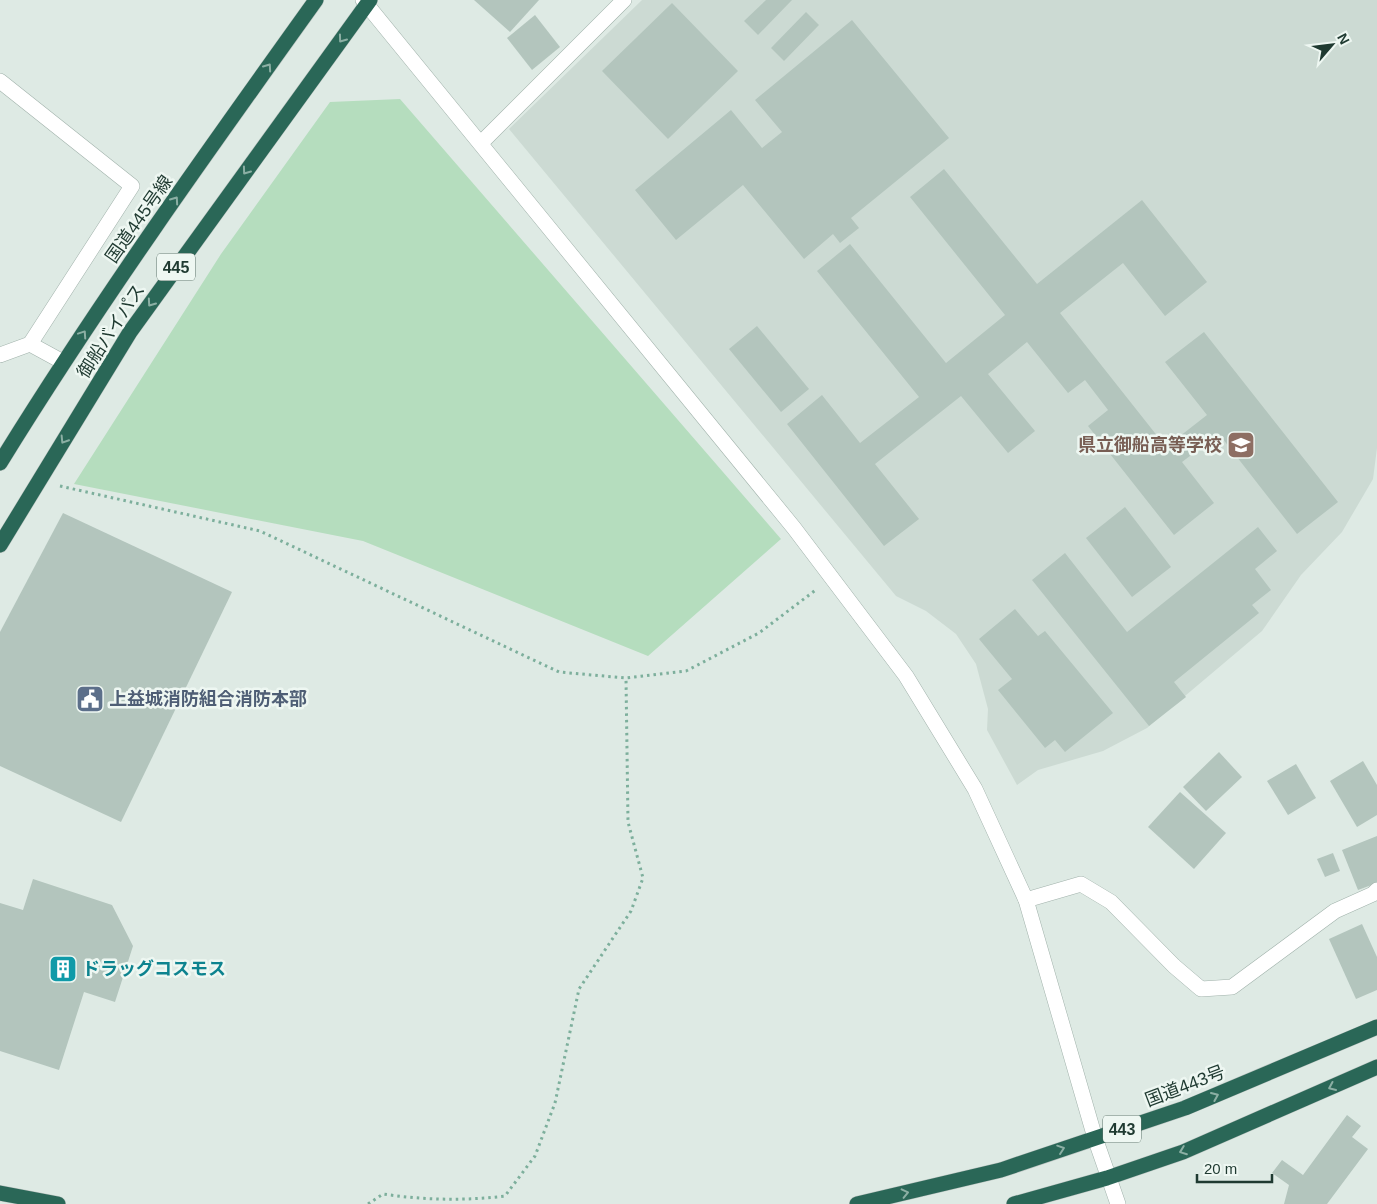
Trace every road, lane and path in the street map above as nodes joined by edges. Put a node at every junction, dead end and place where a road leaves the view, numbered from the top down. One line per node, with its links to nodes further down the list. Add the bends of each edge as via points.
1 (316, 0): 8 (highway, 国道445号線 / 445, one-way to 1)
2 (624, 0): 5 (street)
3 (367, 2): 5 (street); 10 (highway, 御船バイパス / 445, one-way to 10, via 130,332)
4 (0, 81): 6 (street, via 132,186)
5 (481, 144): 12 (street)
6 (30, 344): 7 (street); 8 (street)
7 (0, 355)
8 (63, 362): 9 (highway, 国道445号線 / 445)
9 (0, 463)
10 (40, 478): 11 (highway, 御船バイパス / 445); 13 (path, via 63,487 260,531 558,672)
11 (0, 546)
12 (832, 578): 13 (path, via 759,633 686,671); 15 (street, via 906,676 960,765)
13 (626, 678): 23 (path, via 628,822 643,878 631,911 579,989 555,1103 536,1156 505,1196 414,1199 383,1194)
14 (1377, 890): 15 (street, via 1335,910 1232,987 1201,990 1111,902 1082,884)
15 (1026, 900): 18 (street)
16 (1377, 1027): 18 (highway, 国道443号 / 443, one-way to 16, via 1185,1108)
17 (1377, 1067): 19 (highway, 443, one-way to 19, via 1183,1152)
18 (1095, 1138): 19 (street); 24 (highway, 国道443号 / 443, one-way to 18, via 1001,1170)
19 (1108, 1178): 25 (highway, 443); 26 (street)
20 (0, 1193): 21 (highway)
21 (34, 1202): 22 (highway)
22 (58, 1204)
23 (368, 1204)
24 (857, 1204)
25 (1014, 1204)
26 (1118, 1204)

